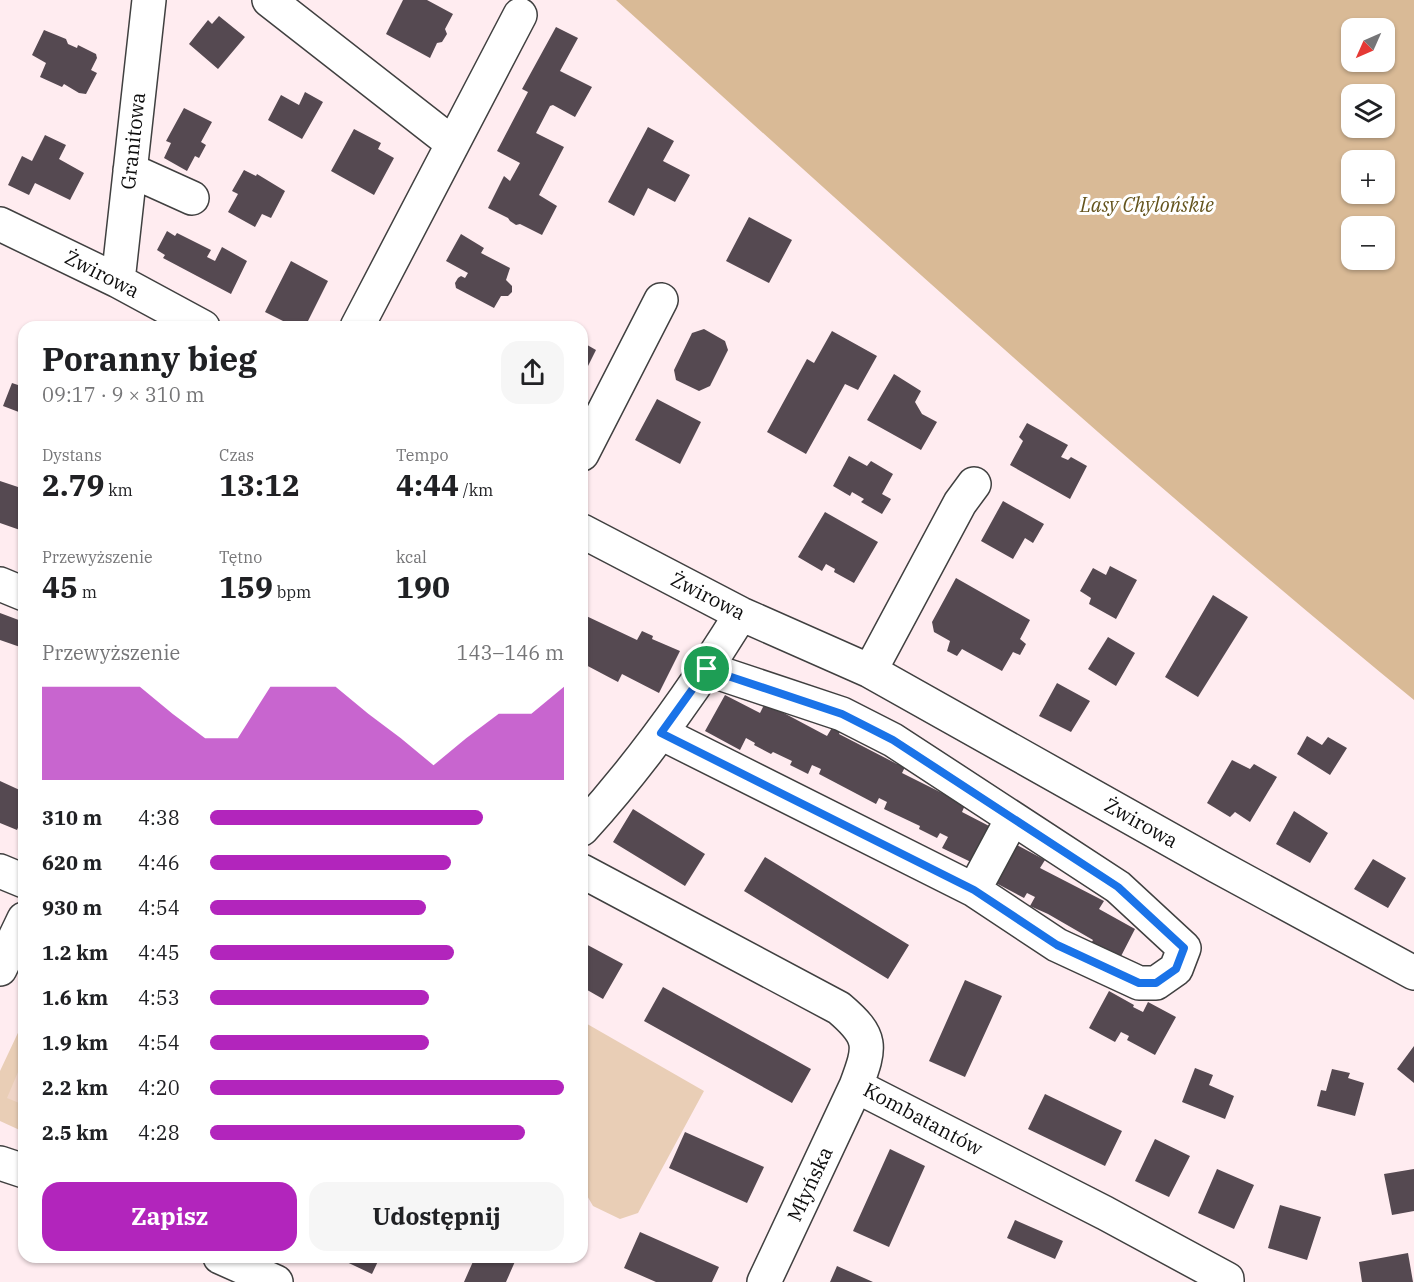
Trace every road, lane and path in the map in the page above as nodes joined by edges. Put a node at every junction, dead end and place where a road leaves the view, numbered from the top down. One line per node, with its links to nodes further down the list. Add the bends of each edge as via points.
1 (149, 0): 5 (street, Granitowa)
2 (269, 0): 4 (street)
3 (520, 15): 4 (street)
4 (452, 143): 11 (street)
5 (130, 170): 6 (street); 8 (street, Granitowa)
6 (192, 198)
7 (0, 224): 8 (street, Żwirowa)
8 (118, 281): 10 (street, Żwirowa)
9 (661, 300): 12 (street)
10 (192, 321)
11 (360, 321)
12 (588, 442)
13 (974, 484): 19 (street, via 960,503)
14 (588, 534): 17 (street, Żwirowa)
15 (0, 584): 16 (street)
16 (18, 592)
17 (741, 614): 18 (street); 19 (street, Żwirowa)
18 (707, 669): 20 (street); 21 (street, via 842,714 893,740)
19 (870, 671): 29 (street, Żwirowa)
20 (661, 733): 22 (street); 26 (street)
21 (1012, 819): 26 (street); 26 (street, via 1118,887 1184,948 1176,969 1156,983 1139,983 1057,945)
22 (588, 823)
23 (0, 871): 25 (street)
24 (588, 874): 30 (street, Kombatantów, via 839,1008 857,1023 866,1038 866,1059)
25 (18, 878)
26 (974, 890)
27 (18, 931): 28 (street)
28 (0, 969)
29 (1414, 973)
30 (856, 1086): 35 (street, Młyńska); 36 (street, Kombatantów, via 1105,1213)
31 (0, 1163): 32 (street)
32 (18, 1169)
33 (233, 1263): 34 (street)
34 (276, 1282)
35 (764, 1282)
36 (1227, 1282)

